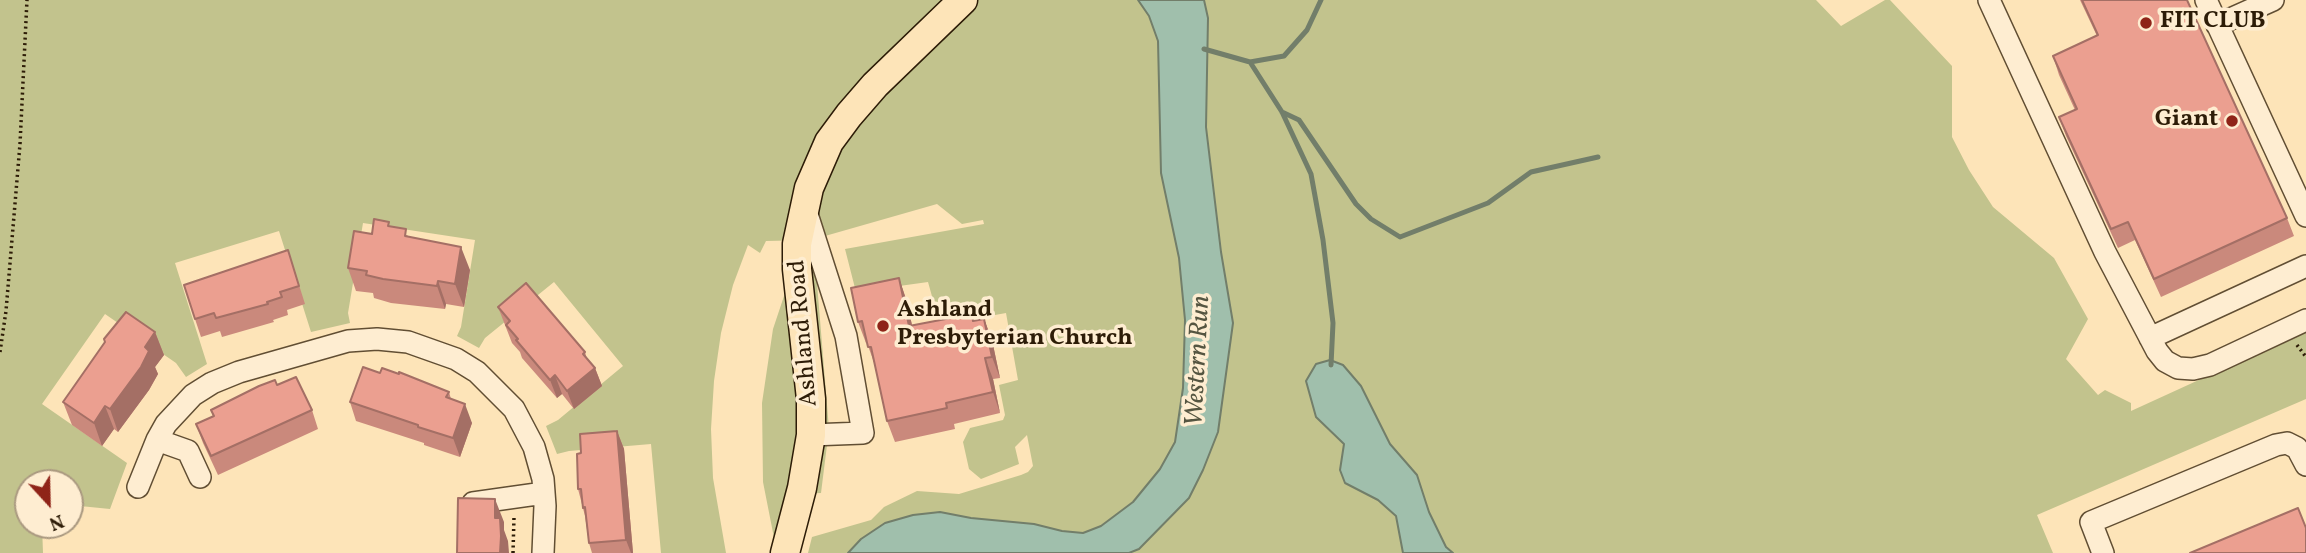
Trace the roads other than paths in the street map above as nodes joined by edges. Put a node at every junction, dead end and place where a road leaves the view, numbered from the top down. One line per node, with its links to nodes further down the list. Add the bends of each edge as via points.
1 (963, 0): 6 (main road, Ashland Road, via 849,115 818,165)
2 (1989, 0): 10 (street, via 2105,252)
3 (2206, 0): 5 (street)
4 (2273, 0): 5 (street)
5 (2217, 25): 7 (street)
6 (804, 205): 11 (main road, Ashland Road, via 797,269 811,391); 11 (street, via 846,336 863,433)
7 (2306, 216)
8 (2306, 266): 10 (street)
9 (2306, 320): 10 (street, via 2193,369 2171,365)
10 (2150, 338)
11 (811, 435): 19 (main road, Ashland Road)
12 (157, 440): 14 (street, via 188,451); 15 (street); 16 (street, via 192,395 239,372 348,341 408,342 456,359 500,393 528,433)
13 (2306, 465): 20 (street, via 2297,448 2276,444 2091,522)
14 (200, 477)
15 (138, 487)
16 (544, 493): 17 (street); 18 (street)
17 (473, 503)
18 (543, 553)
19 (785, 553)
20 (2103, 553)

